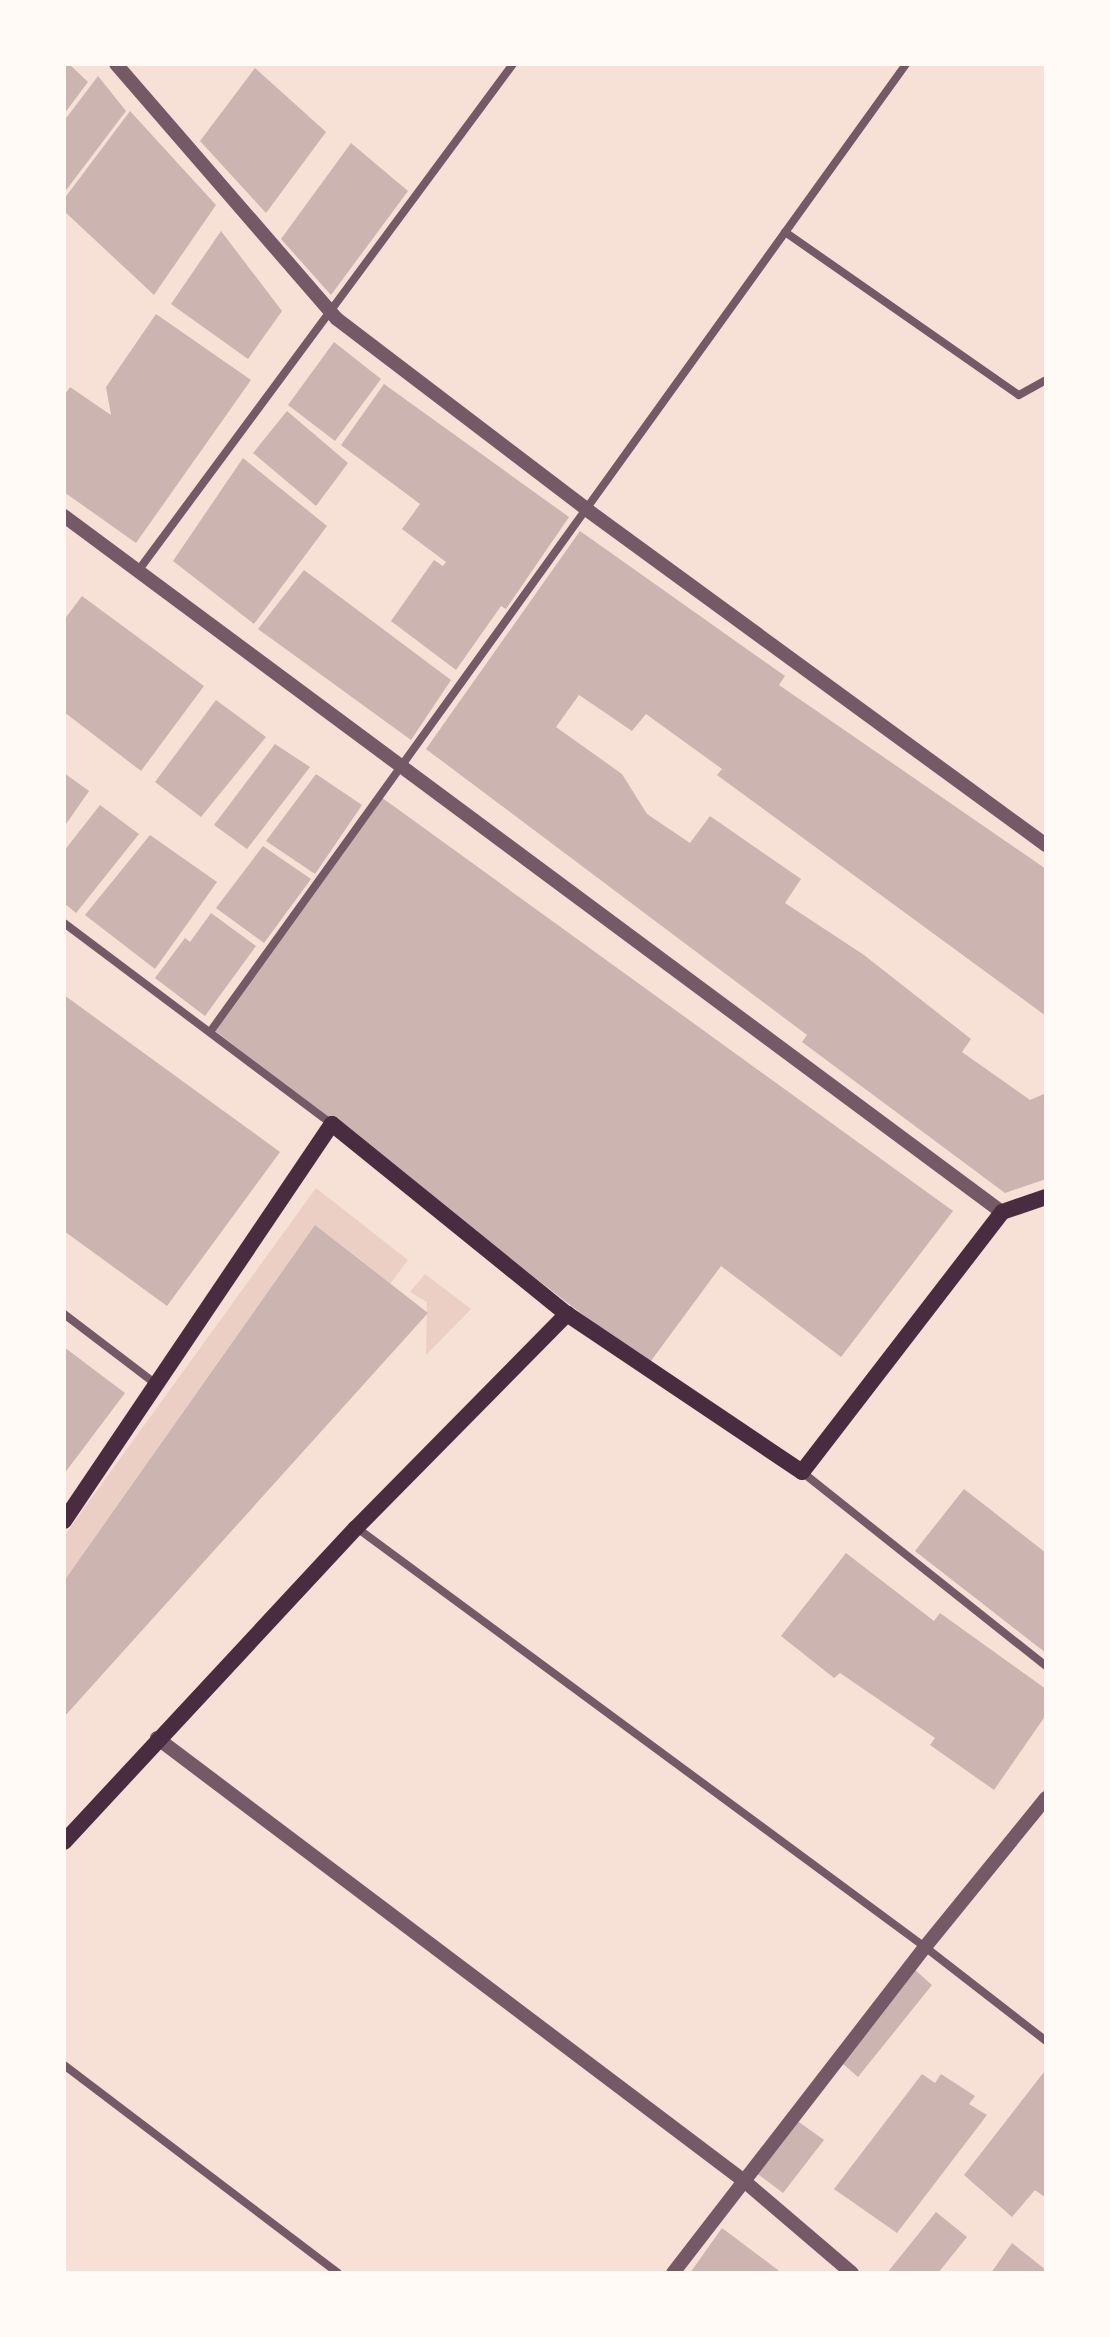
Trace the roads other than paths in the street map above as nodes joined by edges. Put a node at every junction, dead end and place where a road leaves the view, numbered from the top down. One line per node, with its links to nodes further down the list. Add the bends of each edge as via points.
1 (116, 64): 5 (street)
2 (513, 64): 5 (street)
3 (906, 64): 4 (street)
4 (785, 232): 6 (street, via 1019,395); 7 (street)
5 (331, 311): 7 (street); 9 (street)
6 (1046, 380)
7 (586, 509): 10 (street); 11 (street)
8 (64, 516): 9 (street)
9 (138, 571): 10 (street)
10 (401, 766): 13 (street); 16 (street)
11 (1046, 845)
12 (64, 923): 13 (street)
13 (210, 1032): 14 (street)
14 (332, 1124): 18 (main road); 19 (main road)
15 (1046, 1197): 16 (main road)
16 (1002, 1212): 20 (main road)
17 (64, 1314): 19 (street)
18 (567, 1314): 20 (main road); 22 (main road)
19 (157, 1385): 21 (main road)
20 (802, 1472): 23 (street)
21 (64, 1521)
22 (356, 1528): 24 (main road); 27 (street)
23 (1046, 1666)
24 (157, 1738): 26 (main road); 30 (street)
25 (1046, 1798): 27 (street)
26 (64, 1842)
27 (925, 1947): 28 (street); 30 (street)
28 (1046, 2041)
29 (64, 2065): 31 (street)
30 (743, 2180): 32 (street); 33 (street)
31 (338, 2273)
32 (673, 2273)
33 (852, 2273)

